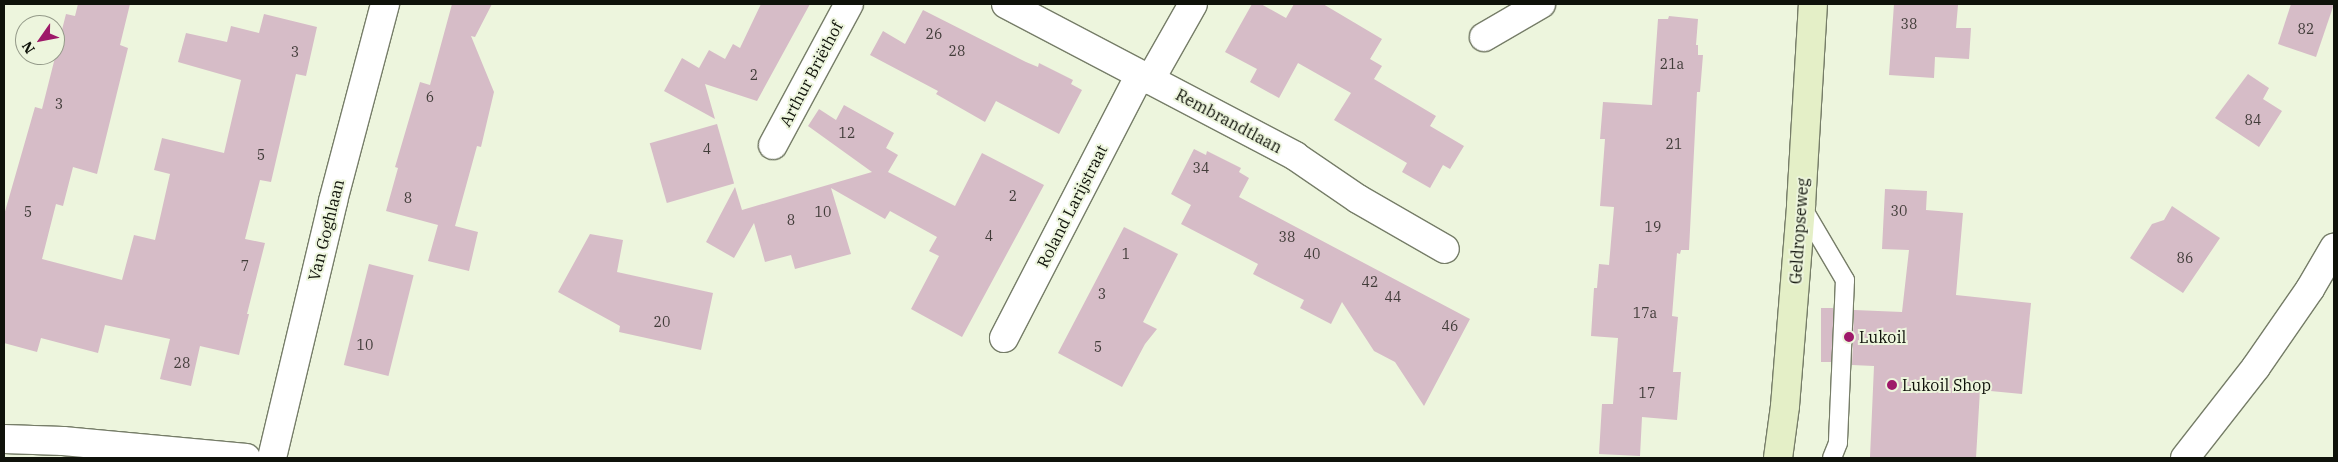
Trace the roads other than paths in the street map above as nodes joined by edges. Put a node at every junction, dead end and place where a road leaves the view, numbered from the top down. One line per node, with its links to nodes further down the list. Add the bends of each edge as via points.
1 (385, 4): 16 (street, Van Goghlaan, via 333,201)
2 (849, 4): 9 (street, Arthur Briëthof)
3 (1006, 4): 8 (street, Rembrandtlaan)
4 (1193, 4): 8 (street, Roland Larijstraat)
5 (1541, 4): 7 (street)
6 (1813, 4): 10 (street, Geldropseweg)
7 (1484, 37)
8 (1145, 77): 12 (street, Rembrandtlaan, via 1295,156 1358,199); 13 (street, Roland Larijstraat)
9 (774, 145)
10 (1801, 205): 17 (street, Geldropseweg); 18 (lane, via 1845,280 1838,443)
11 (2334, 248): 19 (street, via 2256,367)
12 (1445, 249)
13 (1004, 338)
14 (4, 440): 15 (street, via 63,441)
15 (246, 458)
16 (272, 458)
17 (1778, 458)
18 (1832, 458)
19 (2185, 458)

